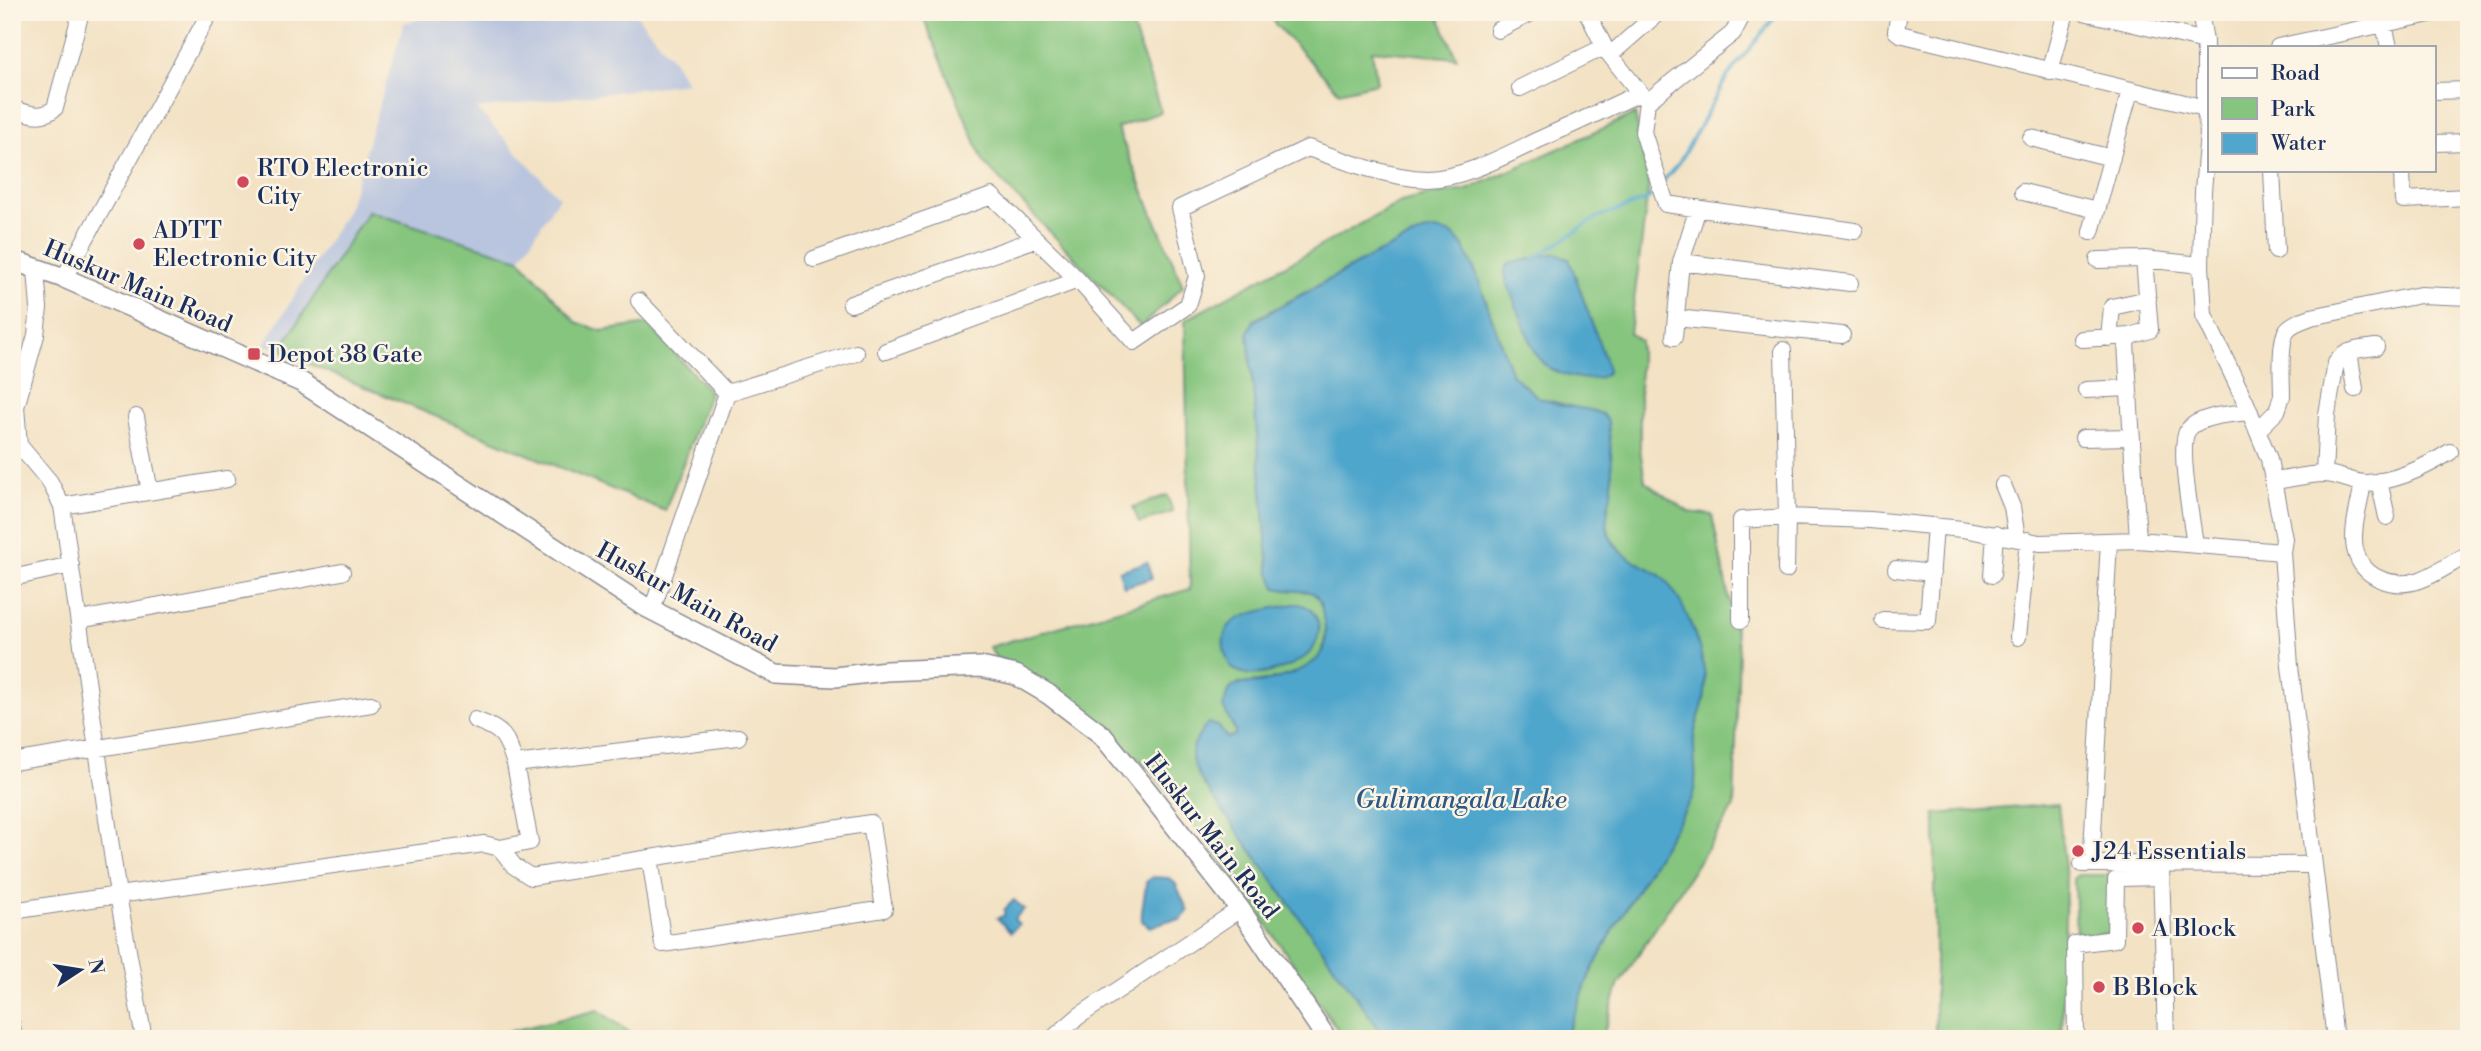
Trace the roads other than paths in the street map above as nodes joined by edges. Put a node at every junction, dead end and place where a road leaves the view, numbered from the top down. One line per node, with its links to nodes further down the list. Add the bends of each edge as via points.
1 (81, 12): 26 (street, via 55,108 40,116)
2 (210, 12): 49 (street)
3 (1534, 12): 13 (street)
4 (1587, 12): 17 (street)
5 (1659, 12): 17 (street)
6 (1744, 12): 24 (street, via 1733,33)
7 (1899, 12): 19 (street, via 1896,31 1900,34)
8 (2066, 12): 19 (street)
9 (2084, 12): 14 (street)
10 (2200, 12): 14 (street)
11 (2439, 12): 12 (street)
12 (2384, 25): 15 (street); 16 (street)
13 (1498, 30)
14 (2204, 41): 18 (street)
15 (2283, 46)
16 (2389, 46)
17 (1607, 51): 20 (street); 24 (street)
18 (2208, 68): 25 (street)
19 (2050, 72): 22 (street)
20 (1520, 88)
21 (2469, 90): 23 (street)
22 (2130, 91): 25 (street); 30 (street)
23 (2436, 91)
24 (1644, 98): 36 (street, via 1643,132 1666,204); 50 (street, via 1447,176 1402,175 1308,148 1180,208 1197,276 1188,305 1135,342)
25 (2205, 108): 31 (street)
26 (12, 109)
27 (2031, 138): 30 (street)
28 (2469, 142): 29 (street)
29 (2436, 143)
30 (2112, 158): 37 (street)
31 (2207, 165): 47 (street)
32 (2272, 172): 41 (street)
33 (2402, 172): 35 (street, via 2403,200)
34 (2023, 192): 37 (street)
35 (2469, 197)
36 (1698, 208): 38 (street); 46 (street)
37 (2097, 210): 39 (street)
38 (1855, 230)
39 (2091, 232)
40 (1036, 239): 42 (street, via 992,196); 50 (street); 55 (street)
41 (2276, 251)
42 (814, 259)
43 (2144, 259): 45 (street); 47 (street); 53 (street)
44 (12, 260): 48 (main road, Huskur Main Road)
45 (2098, 260)
46 (1681, 262): 51 (street); 56 (street)
47 (2201, 265): 71 (street, via 2204,315)
48 (36, 270): 49 (main road, Huskur Main Road); 76 (street, via 36,335 16,407)
49 (64, 278): 102 (main road, Huskur Main Road, via 300,382)
50 (1078, 280): 64 (street)
51 (1850, 284)
52 (2469, 297): 73 (street, via 2410,296 2298,322 2287,330 2284,340 2280,404)
53 (2148, 299): 58 (street, via 2150,330); 60 (street, via 2112,307)
54 (639, 301): 70 (street)
55 (852, 304)
56 (1676, 318): 57 (street); 59 (street)
57 (1842, 335)
58 (2130, 336): 60 (street); 67 (street, via 2126,343)
59 (1674, 337)
60 (2109, 338): 61 (street)
61 (2082, 339)
62 (2376, 347): 65 (street)
63 (1783, 350): 85 (street)
64 (886, 351)
65 (2349, 352): 68 (street); 78 (street, via 2340,356 2333,375)
66 (856, 353): 70 (street)
67 (2129, 388): 69 (street); 74 (street)
68 (2355, 389)
69 (2086, 390)
70 (727, 393): 102 (street)
71 (2250, 412): 73 (street); 92 (street, via 2207,418 2188,430 2182,446)
72 (136, 417): 83 (street)
73 (2258, 430): 80 (street)
74 (2132, 437): 75 (street); 90 (street)
75 (2083, 438)
76 (16, 446): 84 (street, via 50,482)
77 (2450, 452): 81 (street, via 2427,466)
78 (2324, 474): 80 (street); 81 (street)
79 (227, 479): 83 (street)
80 (2275, 481): 93 (street)
81 (2371, 482): 86 (street); 94 (street, via 2356,521 2355,548 2372,576 2403,584 2422,580)
82 (2003, 485): 89 (street)
83 (150, 492): 84 (street)
84 (62, 506): 95 (street)
85 (1787, 517): 87 (street); 97 (street); 104 (street, via 1741,520)
86 (2387, 517)
87 (1935, 526): 88 (street); 99 (street)
88 (1995, 534): 89 (street); 100 (street)
89 (2022, 539): 91 (street); 106 (street)
90 (2138, 540): 91 (street); 92 (street)
91 (2109, 541): 114 (street)
92 (2195, 544): 93 (street)
93 (2282, 552): 117 (street, via 2290,666)
94 (2469, 554)
95 (71, 565): 101 (street); 103 (street)
96 (1896, 569): 99 (street)
97 (1786, 570)
98 (342, 572): 103 (street)
99 (1932, 573): 105 (street, via 1928,621)
100 (1992, 575)
101 (12, 578)
102 (652, 610): 120 (main road, Huskur Main Road, via 776,674 835,677 981,667 1016,675 1102,735)
103 (79, 620): 110 (street)
104 (1741, 620)
105 (1883, 620)
106 (2018, 637)
107 (371, 704): 110 (street)
108 (475, 720): 112 (street, via 501,731)
109 (738, 737): 112 (street)
110 (97, 747): 111 (street); 119 (street)
111 (12, 762)
112 (515, 764): 113 (street, via 530,842)
113 (500, 848): 115 (street, via 514,866 531,877); 119 (street, via 484,844)
114 (2092, 850)
115 (650, 858): 115 (street, via 871,823 884,909 663,943)
116 (2082, 864): 118 (street)
117 (2314, 865): 118 (street); 129 (street)
118 (2153, 870): 127 (street, via 2116,880 2115,939 2075,944); 128 (street)
119 (118, 895): 121 (street); 124 (street)
120 (1240, 909): 125 (street, via 1079,1016); 126 (main road, Huskur Main Road)
121 (12, 911)
122 (12, 1026): 123 (street)
123 (14, 1039)
124 (144, 1039)
125 (1052, 1039)
126 (1327, 1039)
127 (2076, 1039)
128 (2166, 1039)
129 (2334, 1039)

